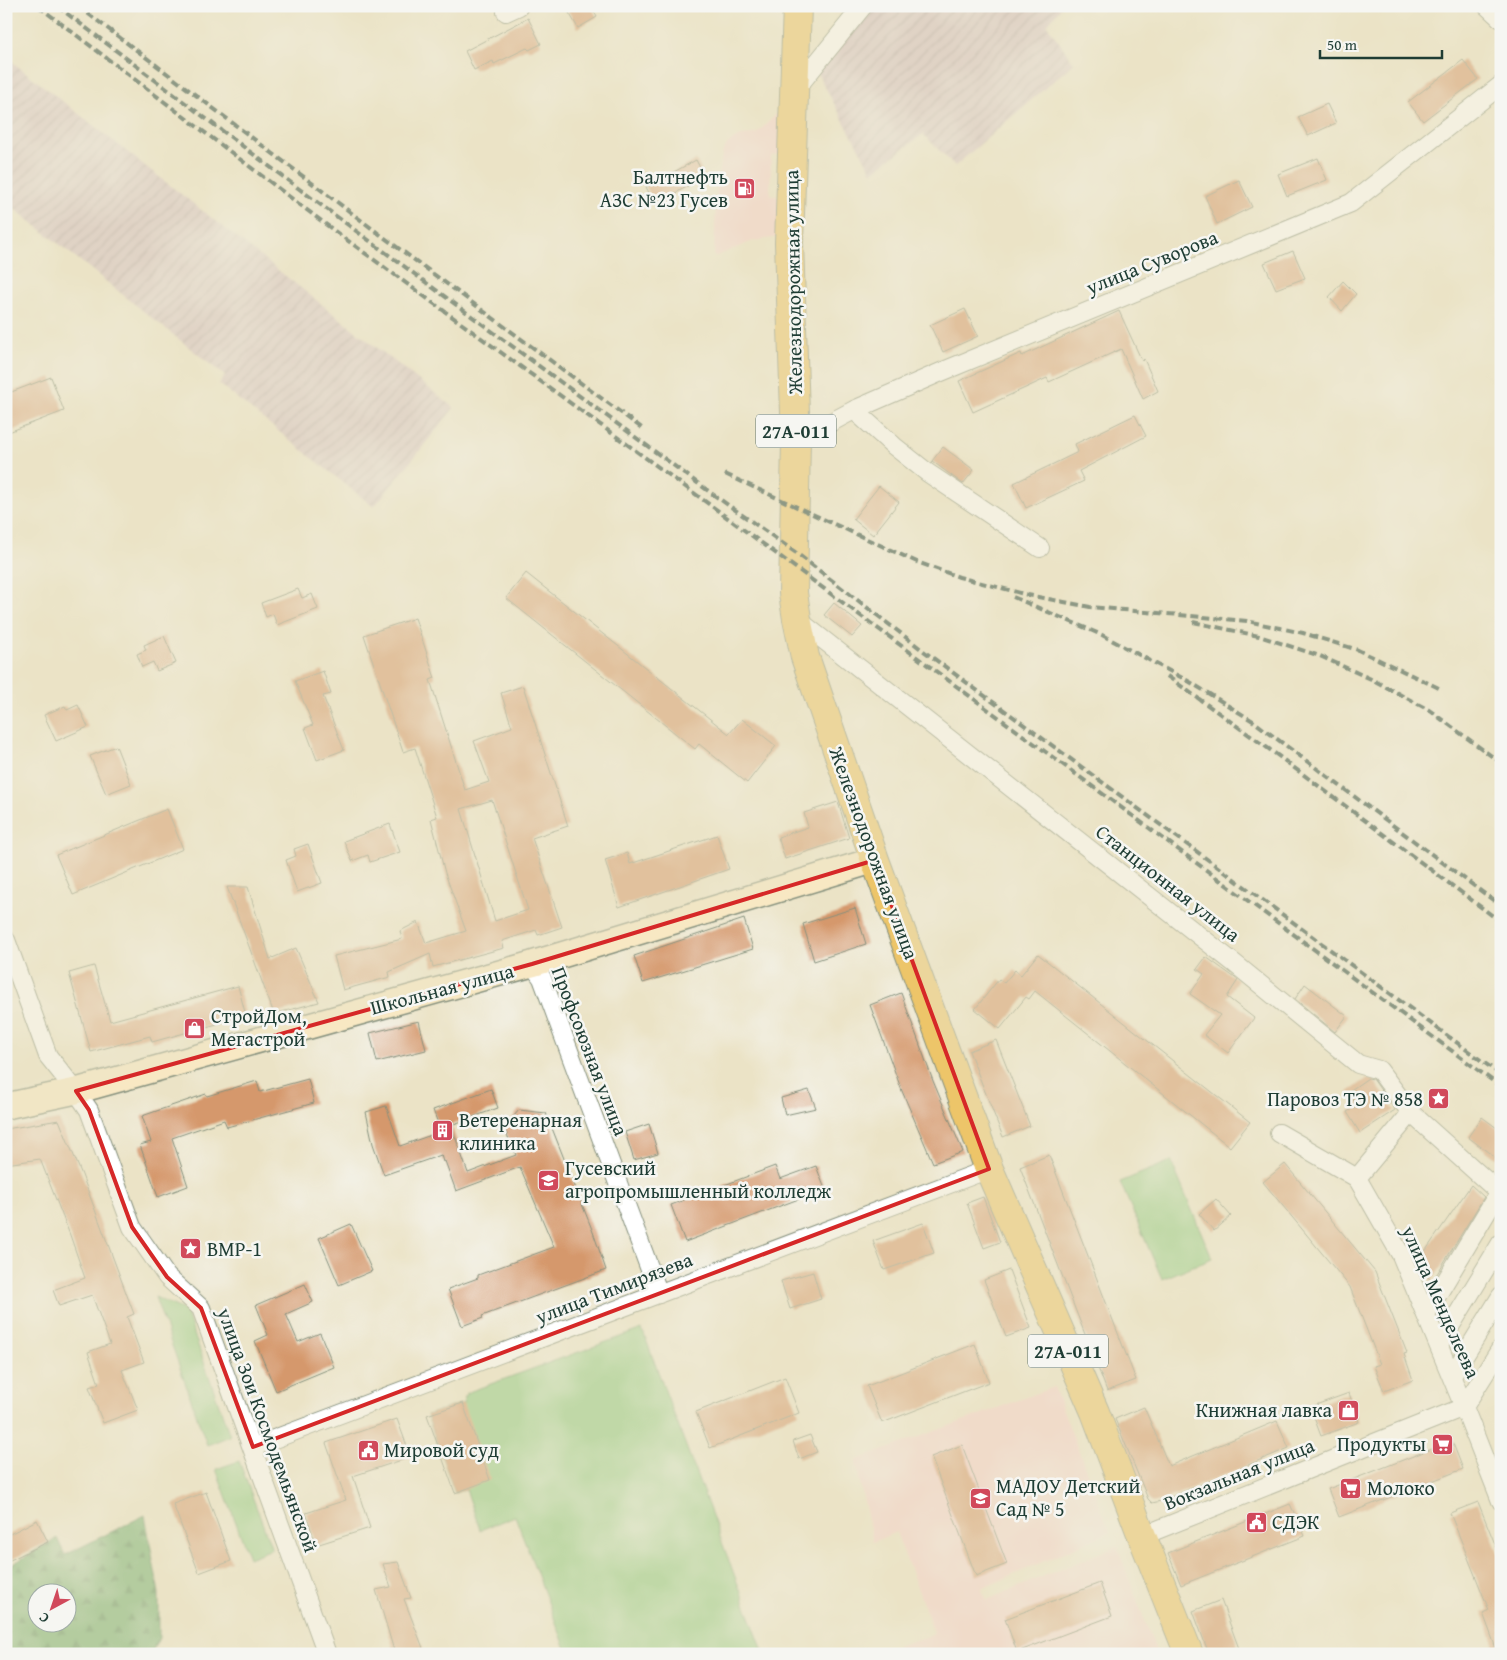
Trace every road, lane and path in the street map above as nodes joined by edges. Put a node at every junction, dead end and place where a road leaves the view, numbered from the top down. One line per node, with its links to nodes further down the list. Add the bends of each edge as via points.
1 (798, 6): 6 (main road, Железнодорожная улица / 27А-011)
2 (864, 6): 6 (street)
3 (1486, 6): 4 (street)
4 (1501, 19)
5 (1501, 85): 7 (street, улица Суворова, via 1351,203)
6 (794, 90): 8 (main road, Железнодорожная улица / 27А-011, via 789,243)
7 (854, 410): 8 (street, улица Суворова); 9 (street, via 928,472)
8 (796, 441): 10 (main road, Железнодорожная улица / 27А-011, via 793,593)
9 (1040, 548)
10 (796, 619): 11 (main road, Железнодорожная улица / 27А-011, via 805,657); 16 (street, Станционная улица, via 1358,1064 1379,1070)
11 (875, 860): 13 (main road, Школьная улица); 18 (main road, Железнодорожная улица / 27А-011)
12 (6, 940): 14 (street, улица Зои Космодемьянской, via 48,1056)
13 (532, 964): 14 (main road, Школьная улица); 22 (street, Профсоюзная улица, via 542,978)
14 (76, 1091): 15 (main road, Школьная улица); 29 (street, улица Зои Космодемьянской, via 89,1110 132,1228 167,1277 201,1308)
15 (6, 1106)
16 (1410, 1113): 19 (street); 20 (street, Станционная улица)
17 (1279, 1134): 19 (street)
18 (989, 1169): 22 (street, улица Тимирязева); 31 (main road, Железнодорожная улица / 27А-011, via 1095,1412)
19 (1357, 1178): 24 (street, улица Менделеева, via 1401,1255)
20 (1500, 1193): 24 (street, Станционная улица)
21 (1501, 1242): 25 (street)
22 (659, 1294): 29 (street, улица Тимирязева)
23 (1501, 1296): 27 (street)
24 (1426, 1314): 25 (street, улица Менделеева)
25 (1439, 1345): 27 (street, улица Менделеева)
26 (1501, 1348): 28 (street)
27 (1452, 1376): 28 (street, улица Менделеева)
28 (1464, 1407): 30 (street, улица Менделеева); 31 (street, Вокзальная улица)
29 (253, 1447): 32 (street, улица Зои Космодемьянской)
30 (1501, 1501)
31 (1142, 1536): 33 (main road, Железнодорожная улица / 27А-011)
32 (327, 1654)
33 (1189, 1654)

